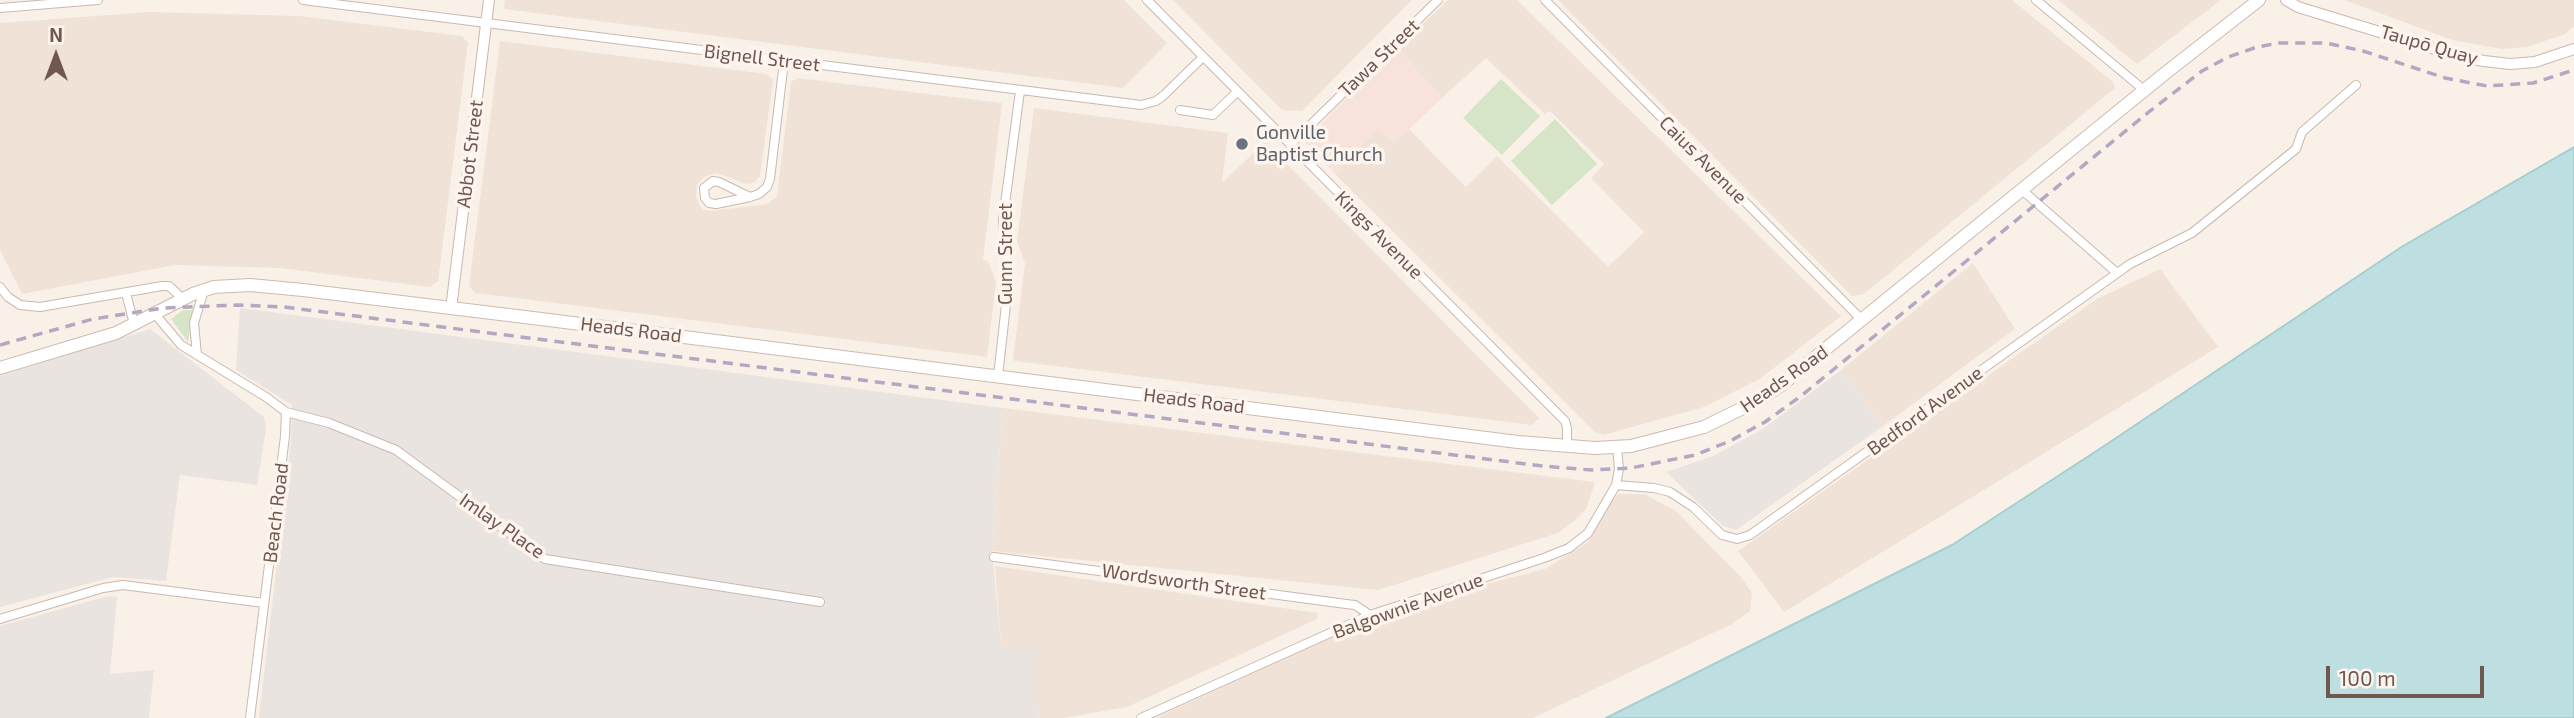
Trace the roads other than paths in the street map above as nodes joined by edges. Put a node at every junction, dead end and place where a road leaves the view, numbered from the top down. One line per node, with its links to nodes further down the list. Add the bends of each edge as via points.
1 (98, 0): 11 (street)
2 (303, 0): 13 (street, Bignell Street)
3 (489, 0): 13 (street, Abbot Street)
4 (1147, 0): 15 (street, Kings Avenue)
5 (1438, 0): 22 (street, Tawa Street)
6 (1545, 0): 32 (street, Caius Avenue)
7 (2036, 0): 19 (street)
8 (2259, 0): 19 (main road, Heads Road)
9 (2286, 0): 12 (street, Taupō Quay)
10 (2319, 0): 12 (street)
11 (0, 8)
12 (2326, 15): 14 (street, Taupō Quay, via 2484,61 2535,62)
13 (486, 24): 16 (street, Bignell Street); 30 (street, Abbot Street)
14 (2574, 49)
15 (1203, 57): 18 (street, Bignell Street, via 1149,104); 20 (street, Kings Avenue)
16 (784, 61): 18 (street, Bignell Street); 24 (street, via 770,179 767,187)
17 (2356, 85): 25 (street, Bedford Avenue, via 2302,132 2296,149 2192,233)
18 (1020, 90): 36 (street, Gunn Street, via 1003,219 1008,287)
19 (2144, 90): 23 (main road, Heads Road)
20 (1237, 92): 21 (street, via 1213,115); 22 (street, Kings Avenue)
21 (1180, 110)
22 (1290, 145): 38 (street, Kings Avenue, via 1564,421)
23 (2022, 190): 25 (street); 32 (main road, Heads Road)
24 (750, 197): 24 (street, via 709,203 704,188 719,182)
25 (2117, 273): 40 (street, Bedford Avenue, via 1750,536 1722,535 1670,492)
26 (0, 287): 28 (street, via 20,305 40,307)
27 (204, 290): 29 (main road, Heads Road); 30 (main road, Heads Road, via 250,285); 34 (street, via 194,323)
28 (126, 293): 29 (street, via 169,286); 33 (street)
29 (182, 298): 31 (main road, Heads Road)
30 (451, 309): 36 (main road, Heads Road)
31 (154, 313): 33 (main road, Heads Road); 34 (street, via 181,345)
32 (1862, 320): 39 (main road, Heads Road, via 1780,386 1729,416 1682,434)
33 (134, 324): 35 (main road, Heads Road)
34 (197, 355): 37 (street)
35 (0, 368)
36 (998, 376): 38 (main road, Heads Road)
37 (286, 412): 42 (street, Imlay Place, via 329,423 396,450 545,559); 43 (street, Beach Road)
38 (1567, 447): 39 (main road, Heads Road)
39 (1617, 447): 40 (street, Balgownie Avenue)
40 (1615, 485): 44 (street, Balgownie Avenue, via 1588,533 1558,553)
41 (994, 557): 44 (street, Wordsworth Street, via 1354,605)
42 (820, 602)
43 (264, 603): 45 (street, via 123,585); 46 (street, Beach Road)
44 (1370, 615): 47 (street, Balgownie Avenue)
45 (0, 619)
46 (250, 718)
47 (1141, 718)

